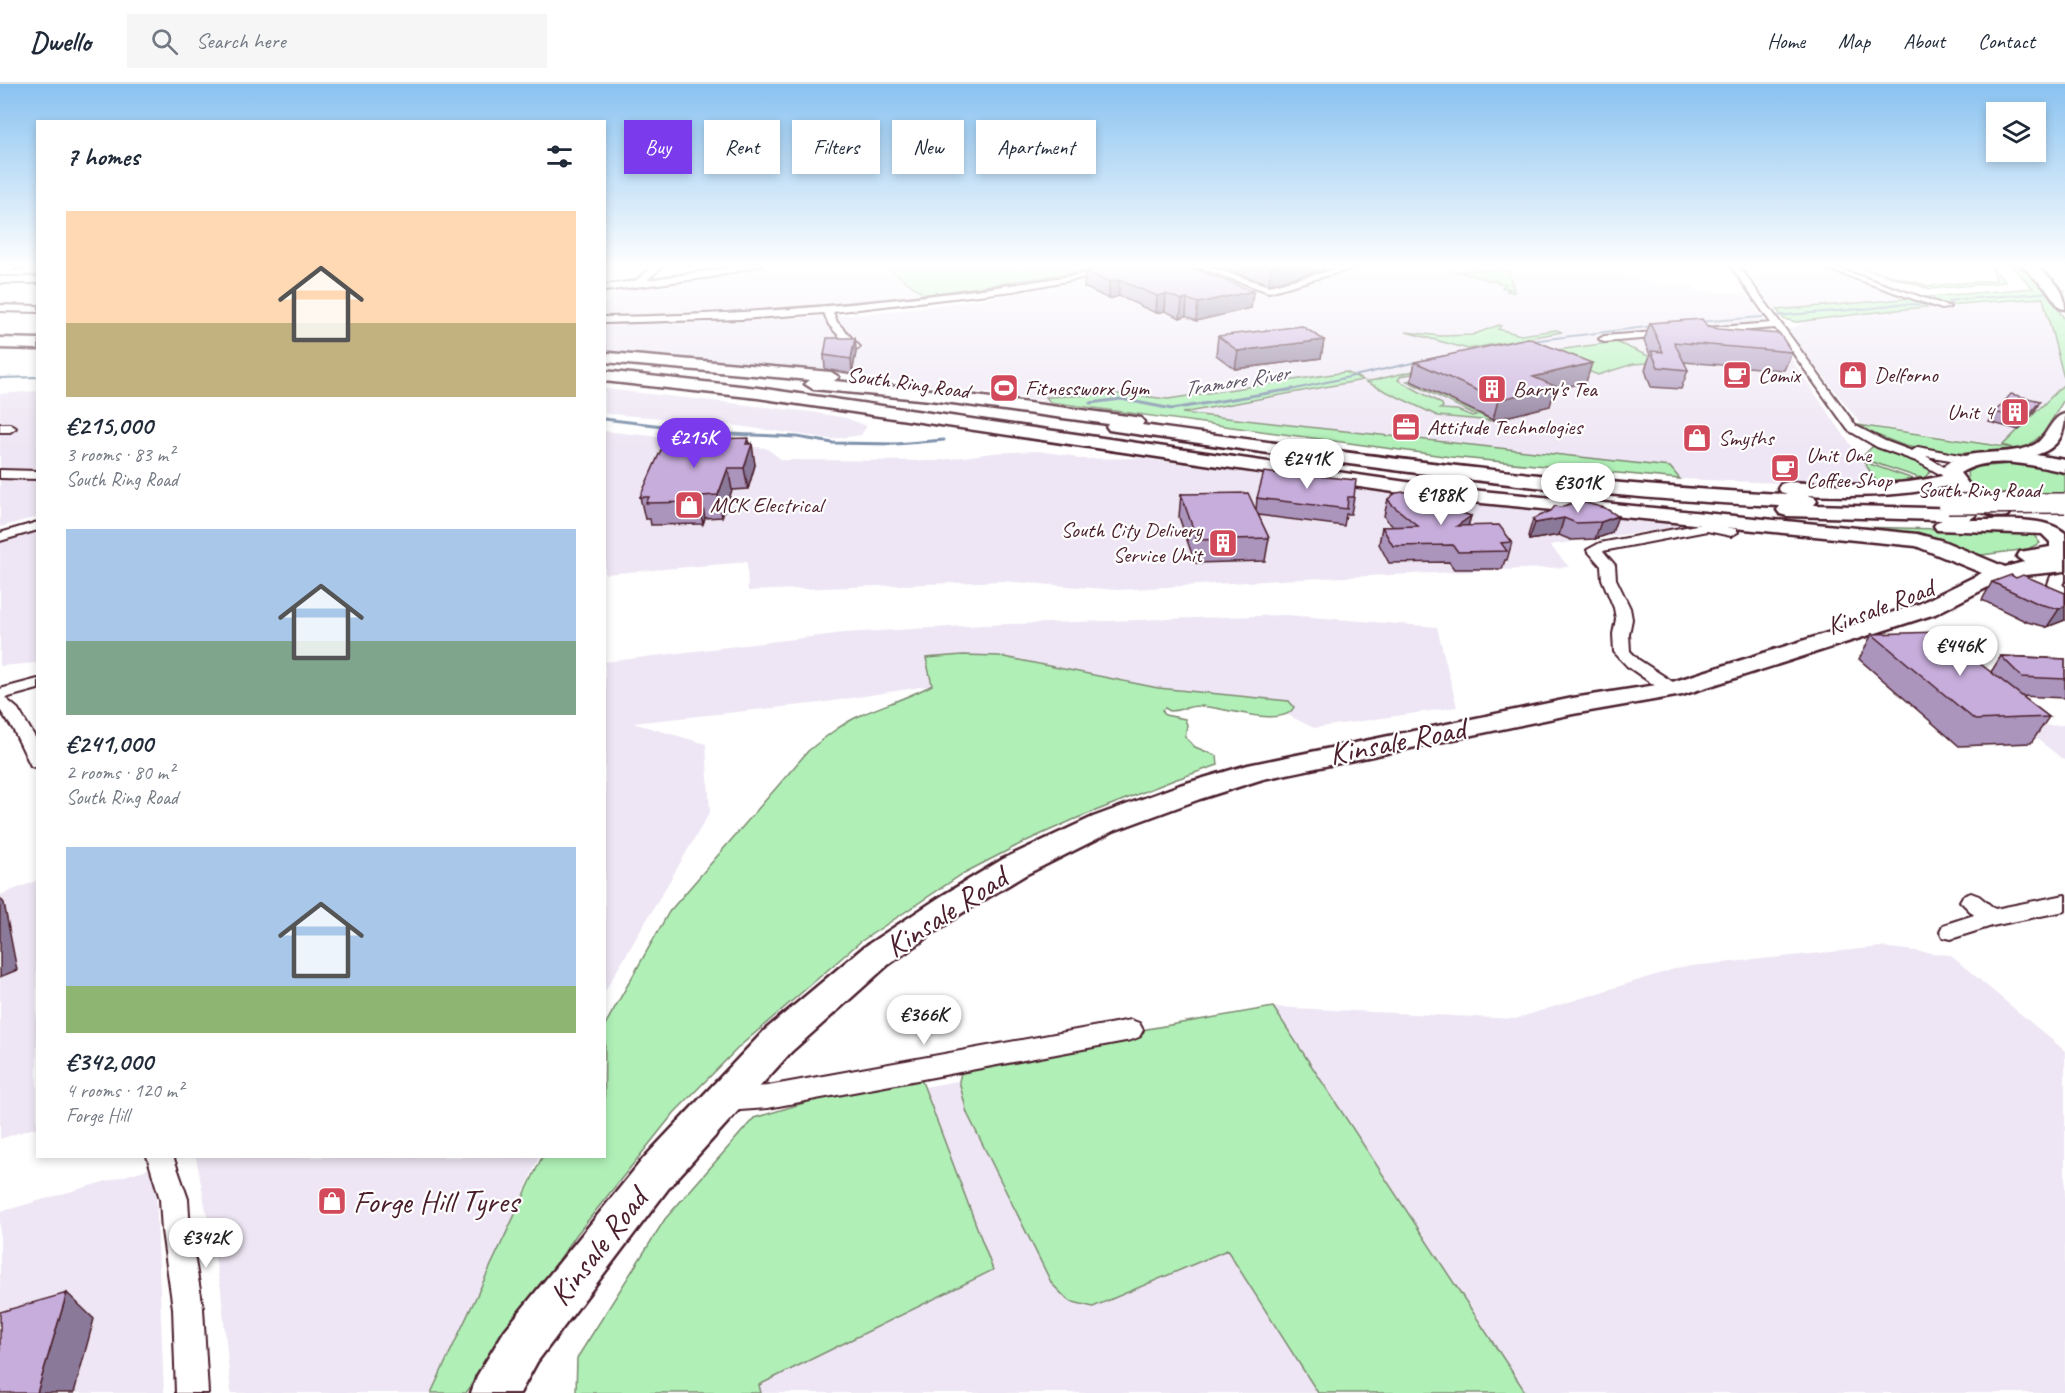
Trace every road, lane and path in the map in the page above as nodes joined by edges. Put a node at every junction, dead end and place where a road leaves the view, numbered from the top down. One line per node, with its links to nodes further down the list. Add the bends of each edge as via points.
1 (835, 326): 7 (street)
2 (1720, 326): 4 (street)
3 (1778, 326): 18 (street, via 1852,428)
4 (1604, 339)
5 (0, 342): 6 (highway)
6 (36, 343)
7 (855, 347)
8 (0, 350): 9 (highway)
9 (36, 351)
10 (606, 358): 22 (highway, via 903,386)
11 (606, 367): 12 (highway, South Ring Road)
12 (701, 374): 22 (highway, via 930,395); 28 (highway, South Ring Road, bridge, via 1533,482 1783,500)
13 (606, 375): 15 (highway, South Ring Road)
14 (606, 375): 19 (highway, via 758,393)
15 (682, 381): 19 (highway, via 961,418); 29 (highway, South Ring Road, via 847,398 1398,477 1537,492 1772,510)
16 (606, 384): 20 (highway)
17 (2065, 419): 21 (highway, via 2043,447)
18 (1870, 438): 23 (street); 27 (street, via 1920,458)
19 (1178, 455): 20 (highway)
20 (1202, 458): 30 (highway, via 1441,493)
21 (2006, 458): 23 (highway); 24 (highway)
22 (1436, 460): 27 (highway, via 1660,481 1825,490 1893,491 1920,488)
23 (1970, 461): 27 (highway, via 1957,465 1950,471)
24 (2065, 466)
25 (0, 474): 26 (street)
26 (36, 475)
27 (1951, 477): 33 (highway, via 1968,494 1994,509)
28 (2065, 503)
29 (2065, 514)
30 (1679, 516): 33 (highway); 35 (highway, via 1917,540)
31 (36, 527): 34 (street)
32 (1731, 531): 44 (street, via 1707,527 1594,550 1608,565 1609,579 1622,608 1622,652)
33 (2052, 531): 35 (highway, Kinsale Road, via 2060,540 2058,552)
34 (0, 537)
35 (1979, 564): 37 (highway); 44 (highway, Kinsale Road, via 1905,602 1736,657)
36 (2065, 564): 37 (highway, Kinsale Road)
37 (2002, 574): 39 (street); 44 (highway, Kinsale Road, via 1927,609)
38 (2065, 577): 41 (street, via 2056,579 2055,584)
39 (2025, 584)
40 (2045, 594): 42 (street)
41 (2065, 598)
42 (2065, 604)
43 (36, 685): 45 (street)
44 (1665, 685): 52 (highway, Kinsale Road, via 1258,771 1103,824 1014,867 876,956 778,1041)
45 (2, 700): 46 (street)
46 (36, 758)
47 (1971, 901): 49 (street)
48 (2065, 903): 49 (street)
49 (1991, 918): 50 (street)
50 (1951, 930)
51 (1131, 1030): 52 (street, via 768,1097)
52 (722, 1100): 55 (highway, Kinsale Road, via 657,1172 520,1346)
53 (161, 1158): 54 (street, via 174,1199 188,1308)
54 (192, 1393)
55 (494, 1393)

